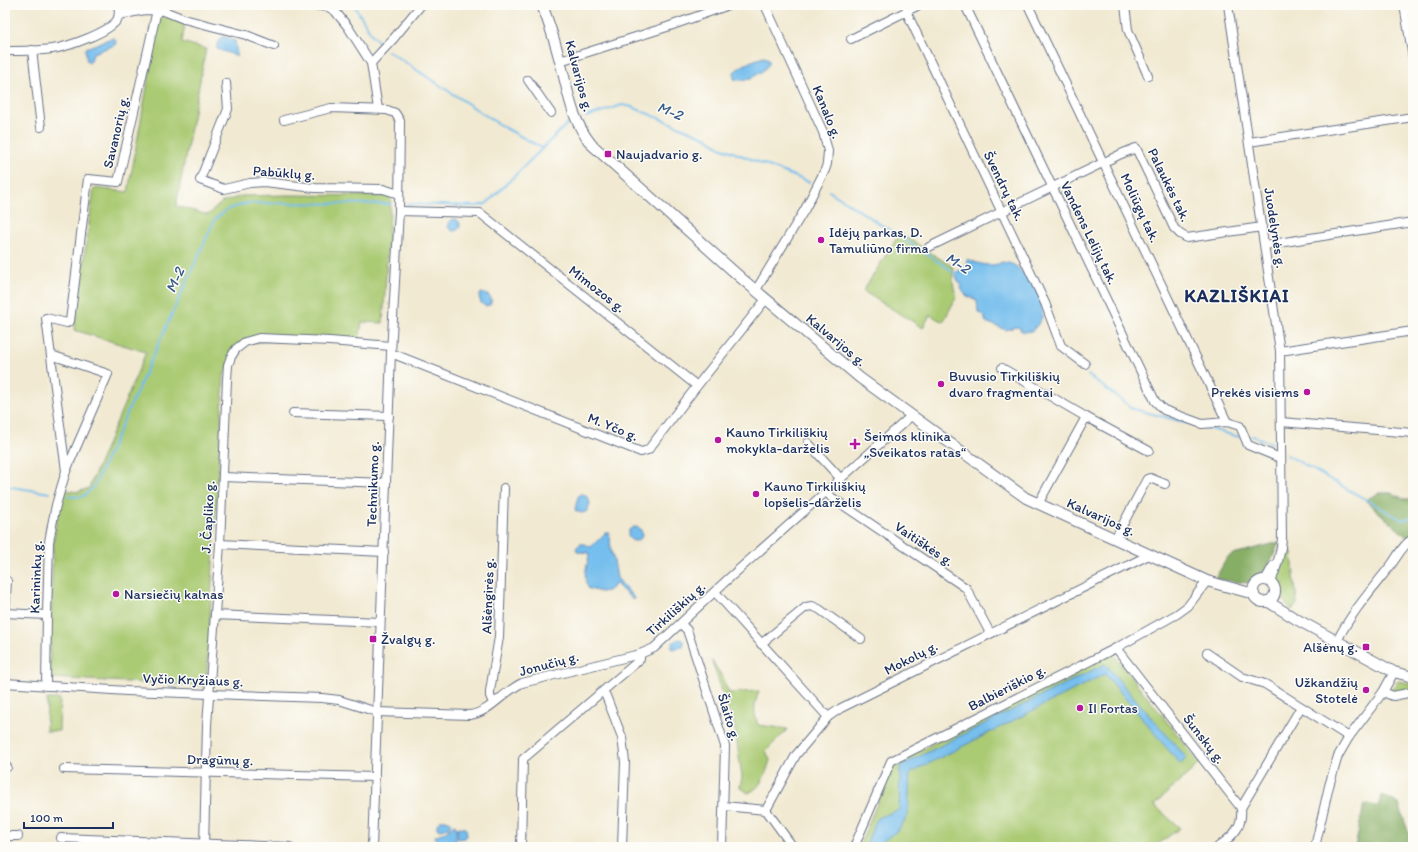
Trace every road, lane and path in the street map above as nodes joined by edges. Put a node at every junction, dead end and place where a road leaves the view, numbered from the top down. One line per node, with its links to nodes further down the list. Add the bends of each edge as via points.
1 (118, 5): 15 (street)
2 (313, 5): 22 (street, via 335,12 348,27)
3 (421, 5): 22 (street)
4 (542, 5): 21 (main road, Kalvarijos g.)
5 (730, 5): 21 (street)
6 (766, 5): 41 (street, Kanalo g., via 823,132 828,158 825,170 805,209)
7 (919, 5): 14 (street)
8 (965, 5): 33 (street, Vandens Lelijų tak.)
9 (1028, 5): 32 (street, Moliūgų tak.)
10 (1125, 5): 23 (street, via 1128,30)
11 (1228, 5): 31 (street, Juodelynės g.)
12 (1404, 5): 20 (street)
13 (163, 9): 15 (street); 17 (street, via 184,19 246,35); 46 (street, Savanorių g., via 118,182 88,179 70,321 67,323 46,318)
14 (906, 11): 16 (street); 36 (street, Švendrų tak.)
15 (119, 15): 18 (street, via 106,30 84,39 59,48)
16 (851, 39)
17 (274, 46)
18 (32, 50): 19 (street); 30 (street)
19 (5, 51)
20 (1413, 58)
21 (560, 61): 41 (main road, Kalvarijos g., via 576,122 591,144)
22 (370, 63): 26 (street)
23 (1148, 76)
24 (528, 80): 27 (street)
25 (226, 83): 34 (street, Pabūklų g., via 228,108 200,180 224,189 265,182 315,188 384,189)
26 (378, 109): 29 (street, via 331,108); 34 (street, Technikumo g., via 395,113 400,121)
27 (551, 113)
28 (1413, 117): 31 (street)
29 (284, 120)
30 (41, 128)
31 (1249, 142): 38 (street, Juodelynės g.)
32 (1104, 163): 33 (street, Palaukės tak.); 38 (street, Palaukės tak., via 1136,148 1174,228 1187,238); 54 (street, Moliūgų tak.)
33 (1053, 188): 36 (street, Palaukės tak.); 54 (street, Vandens Lelijų tak., via 1155,401 1164,410 1202,424)
34 (399, 194): 35 (street, Technikumo g.)
35 (399, 211): 44 (street, Technikumo g.); 49 (street, Mimozos g., via 480,213)
36 (1002, 212): 40 (street, Palaukės tak.); 47 (street, Švendrų tak., via 1045,302 1061,346)
37 (1413, 222): 39 (street)
38 (1262, 227): 39 (street, Juodelynės g.)
39 (1265, 245): 45 (street, Juodelynės g.)
40 (930, 247)
41 (756, 290): 42 (main road, Kalvarijos g.)
42 (766, 299): 49 (street, M. Yčo g.); 52 (main road, Kalvarijos g., via 860,378)
43 (1413, 331): 45 (street)
44 (391, 349): 49 (street, M. Yčo g., via 641,452 648,450); 51 (street, Technikumo g.); 61 (street, J. Čapliko g., via 330,341 259,338 245,342 231,357 228,365)
45 (1280, 351): 55 (street, Juodelynės g.)
46 (51, 355): 60 (street); 60 (street, Karininkų g., via 108,374)
47 (1085, 364)
48 (1002, 368): 53 (street)
49 (697, 386)
50 (293, 413): 51 (street)
51 (389, 416): 63 (street, Technikumo g.)
52 (911, 416): 62 (street, Tirkiliškių g.); 67 (main road, Kalvarijos g.)
53 (1086, 417): 58 (street); 67 (street)
54 (1227, 422): 59 (street, via 1240,426 1248,444)
55 (1281, 422): 56 (street); 59 (street, Juodelynės g.)
56 (1413, 433)
57 (808, 442): 62 (street)
58 (1148, 451)
59 (1280, 458): 75 (street, Juodelynės g., via 1281,551 1278,565)
60 (66, 471): 78 (street, Karininkų g., via 50,536)
61 (223, 477): 63 (street); 70 (street, J. Čapliko g.)
62 (841, 479): 66 (street, Tirkiliškių g.)
63 (386, 483): 71 (street, Technikumo g.)
64 (1164, 484): 68 (street, via 1147,479)
65 (504, 488): 97 (street, Alšėngirės g., via 500,637 490,691)
66 (827, 492): 76 (street, Tirkiliškių g.); 82 (street, Vaitiškės g., via 966,588)
67 (1038, 504): 68 (main road, Kalvarijos g.)
68 (1115, 539): 72 (main road, Kalvarijos g.)
69 (1413, 539): 84 (street, via 1354,612)
70 (220, 544): 71 (street); 79 (street, J. Čapliko g.)
71 (384, 552): 80 (street, Technikumo g.)
72 (1149, 555): 74 (main road, Kalvarijos g.); 82 (street, Mokolų g.)
73 (7, 581): 78 (street, via 5,613)
74 (1207, 581): 75 (main road, Kalvarijos g., via 1221,586); 86 (street, Balbieriškio g., via 1188,606)
75 (1261, 585): 77 (main road, via 1274,588); 77 (main road, Kalvarijos g., via 1257,599)
76 (715, 592): 81 (street, Tirkiliškių g.); 85 (street)
77 (1270, 598): 84 (main road, via 1296,618)
78 (47, 615): 92 (street, Karininkų g.)
79 (215, 615): 80 (street); 96 (street, J. Čapliko g.)
80 (380, 622): 99 (street, Technikumo g.)
81 (681, 624): 88 (street, Tirkiliškių g., via 654,648); 105 (street, Šlaito g., via 685,626 691,642 725,746)
82 (990, 633): 100 (street, Mokolų g.)
83 (861, 639): 85 (street, via 812,606 806,607)
84 (1337, 640): 89 (main road)
85 (761, 644): 100 (street)
86 (1116, 648): 106 (street, Šunskų g.); 118 (street, Balbieriškio g., via 891,761)
87 (1207, 652): 98 (street, via 1242,677 1265,684)
88 (640, 654): 93 (street, Tirkiliškių g., via 638,662); 97 (street, Jonučių g., via 522,684 514,687)
89 (1394, 672): 90 (main road); 94 (street)
90 (1413, 677)
91 (5, 683): 92 (street, Vyčio Kryžiaus g.)
92 (46, 686): 96 (street, Vyčio Kryžiaus g.)
93 (603, 692): 114 (street, Tirkiliškių g., via 523,759); 115 (street, via 622,737 625,765)
94 (1383, 692): 95 (street, via 1393,696); 101 (street)
95 (1413, 692)
96 (209, 693): 99 (street, Vyčio Kryžiaus g., via 322,698 338,700); 103 (street, J. Čapliko g.)
97 (494, 703): 99 (street, Jonučių g., via 481,713 470,716)
98 (1301, 707): 101 (street); 106 (street)
99 (377, 712): 104 (street, Technikumo g.)
100 (828, 717): 107 (street, Mokolų g., via 796,755)
101 (1349, 736): 120 (street, via 1337,758)
102 (64, 769): 103 (street, Dragūnų g.)
103 (205, 773): 104 (street, Dragūnų g.); 111 (street, J. Čapliko g.)
104 (375, 777): 113 (street, Technikumo g.)
105 (724, 806): 107 (street); 116 (street, Šlaito g.)
106 (1241, 808): 119 (street, via 1240,826)
107 (766, 810): 117 (street)
108 (5, 836): 109 (street)
109 (18, 836)
110 (61, 838): 111 (street)
111 (204, 845): 112 (street)
112 (290, 847)
113 (372, 847)
114 (521, 847)
115 (622, 847)
116 (722, 847)
117 (793, 847)
118 (854, 847)
119 (1218, 847)
120 (1315, 847)

